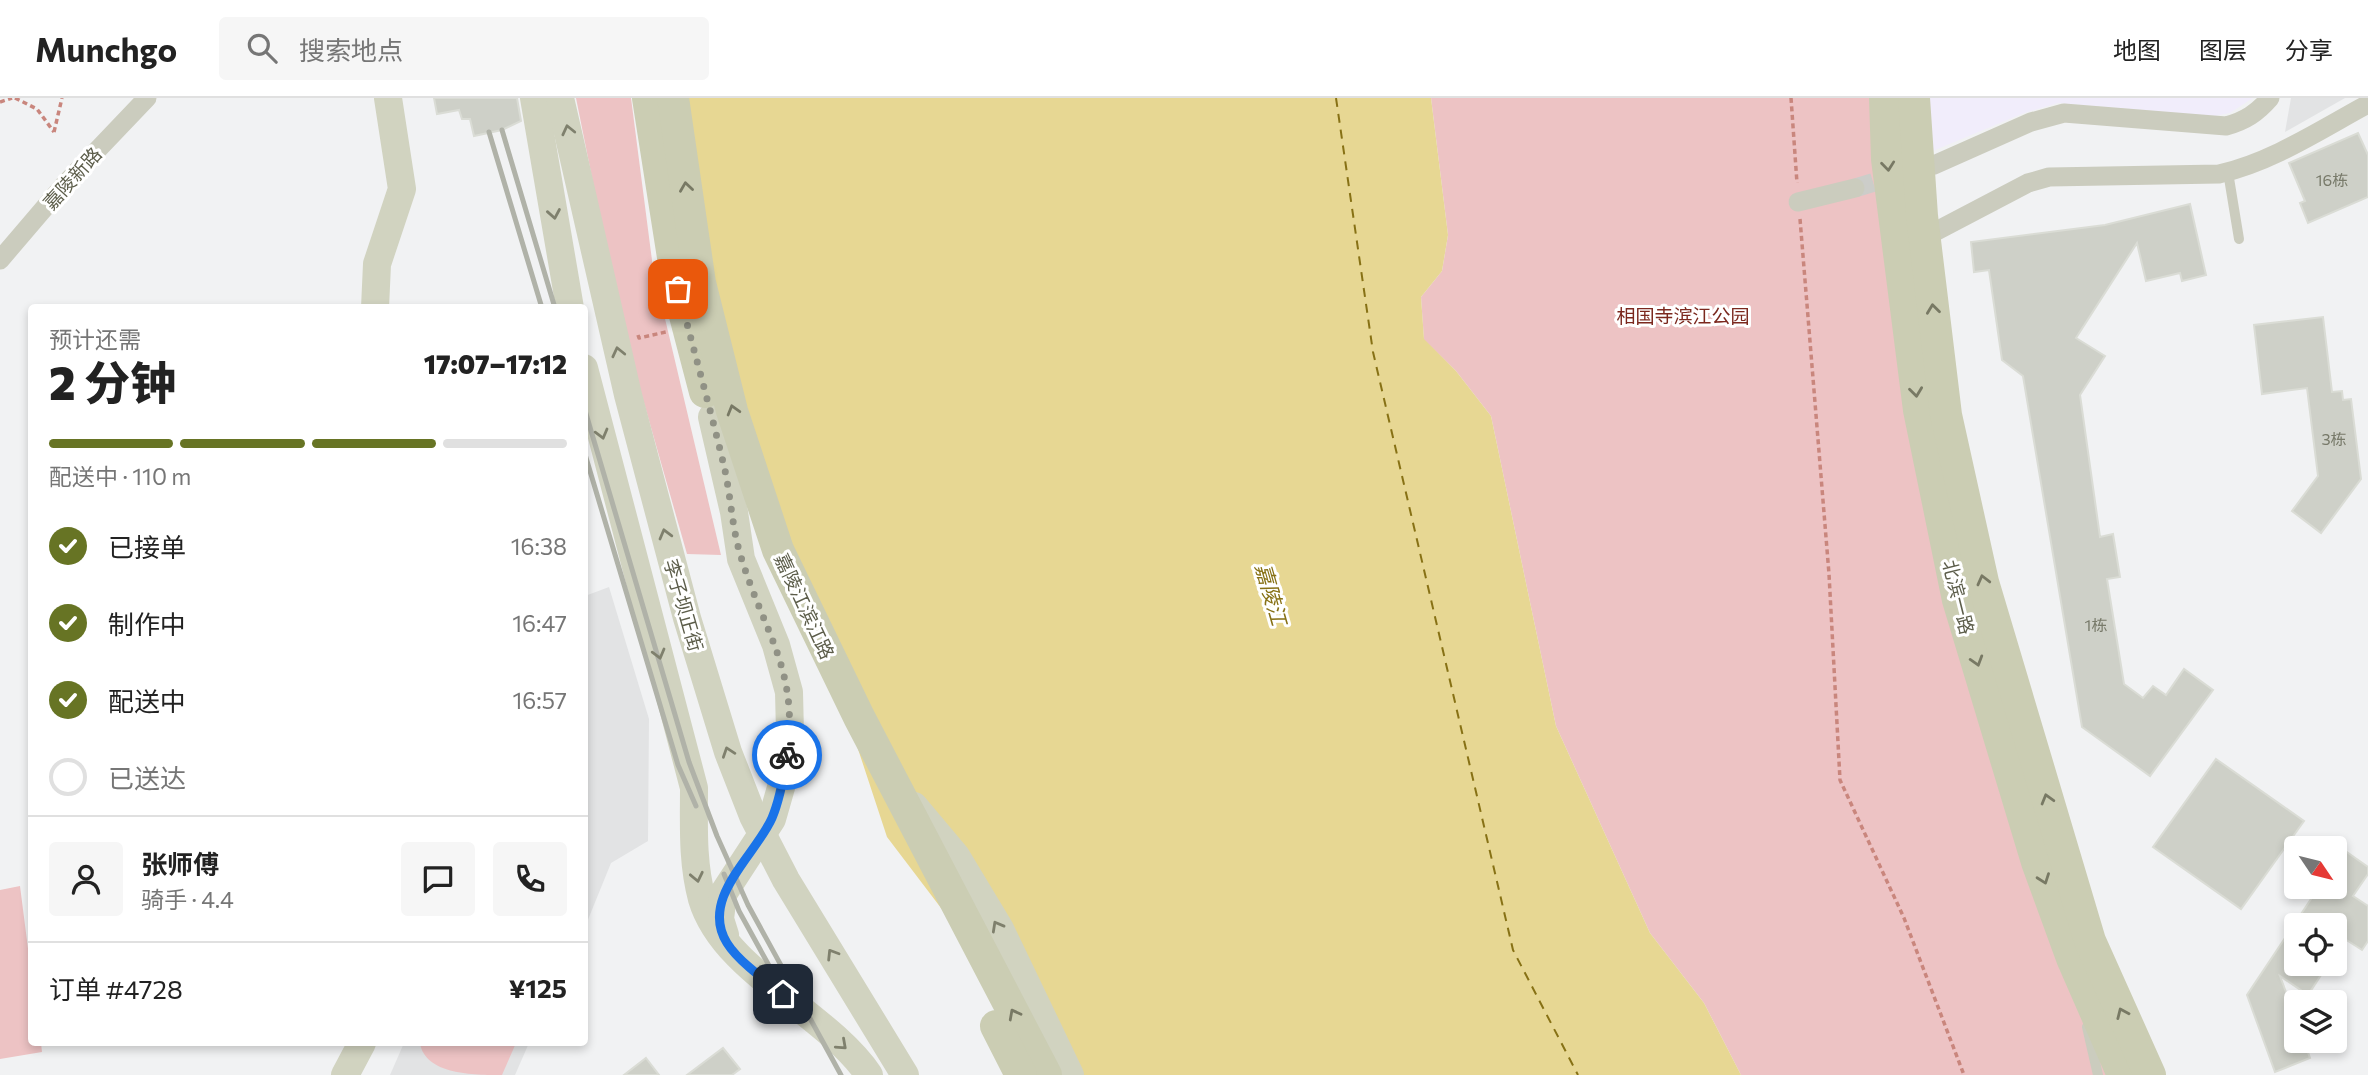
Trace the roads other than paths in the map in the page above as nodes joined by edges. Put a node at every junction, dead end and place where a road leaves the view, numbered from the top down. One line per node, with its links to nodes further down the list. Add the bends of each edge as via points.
1 (147, 98): 17 (street, 嘉陵新路)
2 (388, 98): 18 (main road, via 402,189 377,264)
3 (534, 98): 19 (main road, one-way to 19)
4 (561, 98): 28 (main road, 李子坝正街, one-way to 4, via 786,880 753,816 728,752 690,630 628,395)
5 (648, 98): 21 (main road, 嘉陵江滨江路, via 678,289)
6 (673, 98): 22 (main road, 嘉陵江滨江路, one-way to 6, via 778,550 732,411 700,283)
7 (1885, 98): 24 (main road, 北滨一路, one-way to 24, via 1887,159 1919,410 1958,600 2037,862)
8 (1914, 98): 15 (main road, 北滨一路)
9 (2270, 98): 11 (street, via 2244,121 2226,126 2064,113 2031,122)
10 (2368, 104): 12 (street, via 2263,161)
11 (1934, 165)
12 (2228, 172): 15 (street, via 2049,177 2028,183); 16 (lane)
13 (1855, 187): 14 (street)
14 (1798, 202)
15 (1925, 237): 34 (main road, 北滨一路, one-way to 15, via 2090,941 1983,582 1946,415)
16 (2239, 239)
17 (0, 260)
18 (375, 304)
19 (569, 304)
20 (588, 383): 23 (main road, 李子坝正街, one-way to 23, via 694,788 694,859 703,901)
21 (712, 417): 23 (main road, via 741,559 776,645 789,692 790,733 772,819 723,894 720,919); 29 (main road, 嘉陵江滨江路, via 761,551 840,724)
22 (895, 783): 30 (main road, 嘉陵江滨江路, one-way to 22); 31 (main road, one-way to 22, via 1000,929 956,856)
23 (727, 943): 27 (main road, 李子坝正街, one-way to 27, via 859,1060)
24 (2072, 958): 32 (lane); 33 (main road, 北滨一路)
25 (360, 1046): 26 (main road)
26 (345, 1075)
27 (869, 1075)
28 (905, 1075)
29 (1021, 1075)
30 (1046, 1075)
31 (1070, 1075)
32 (2098, 1075)
33 (2123, 1075)
34 (2150, 1075)

